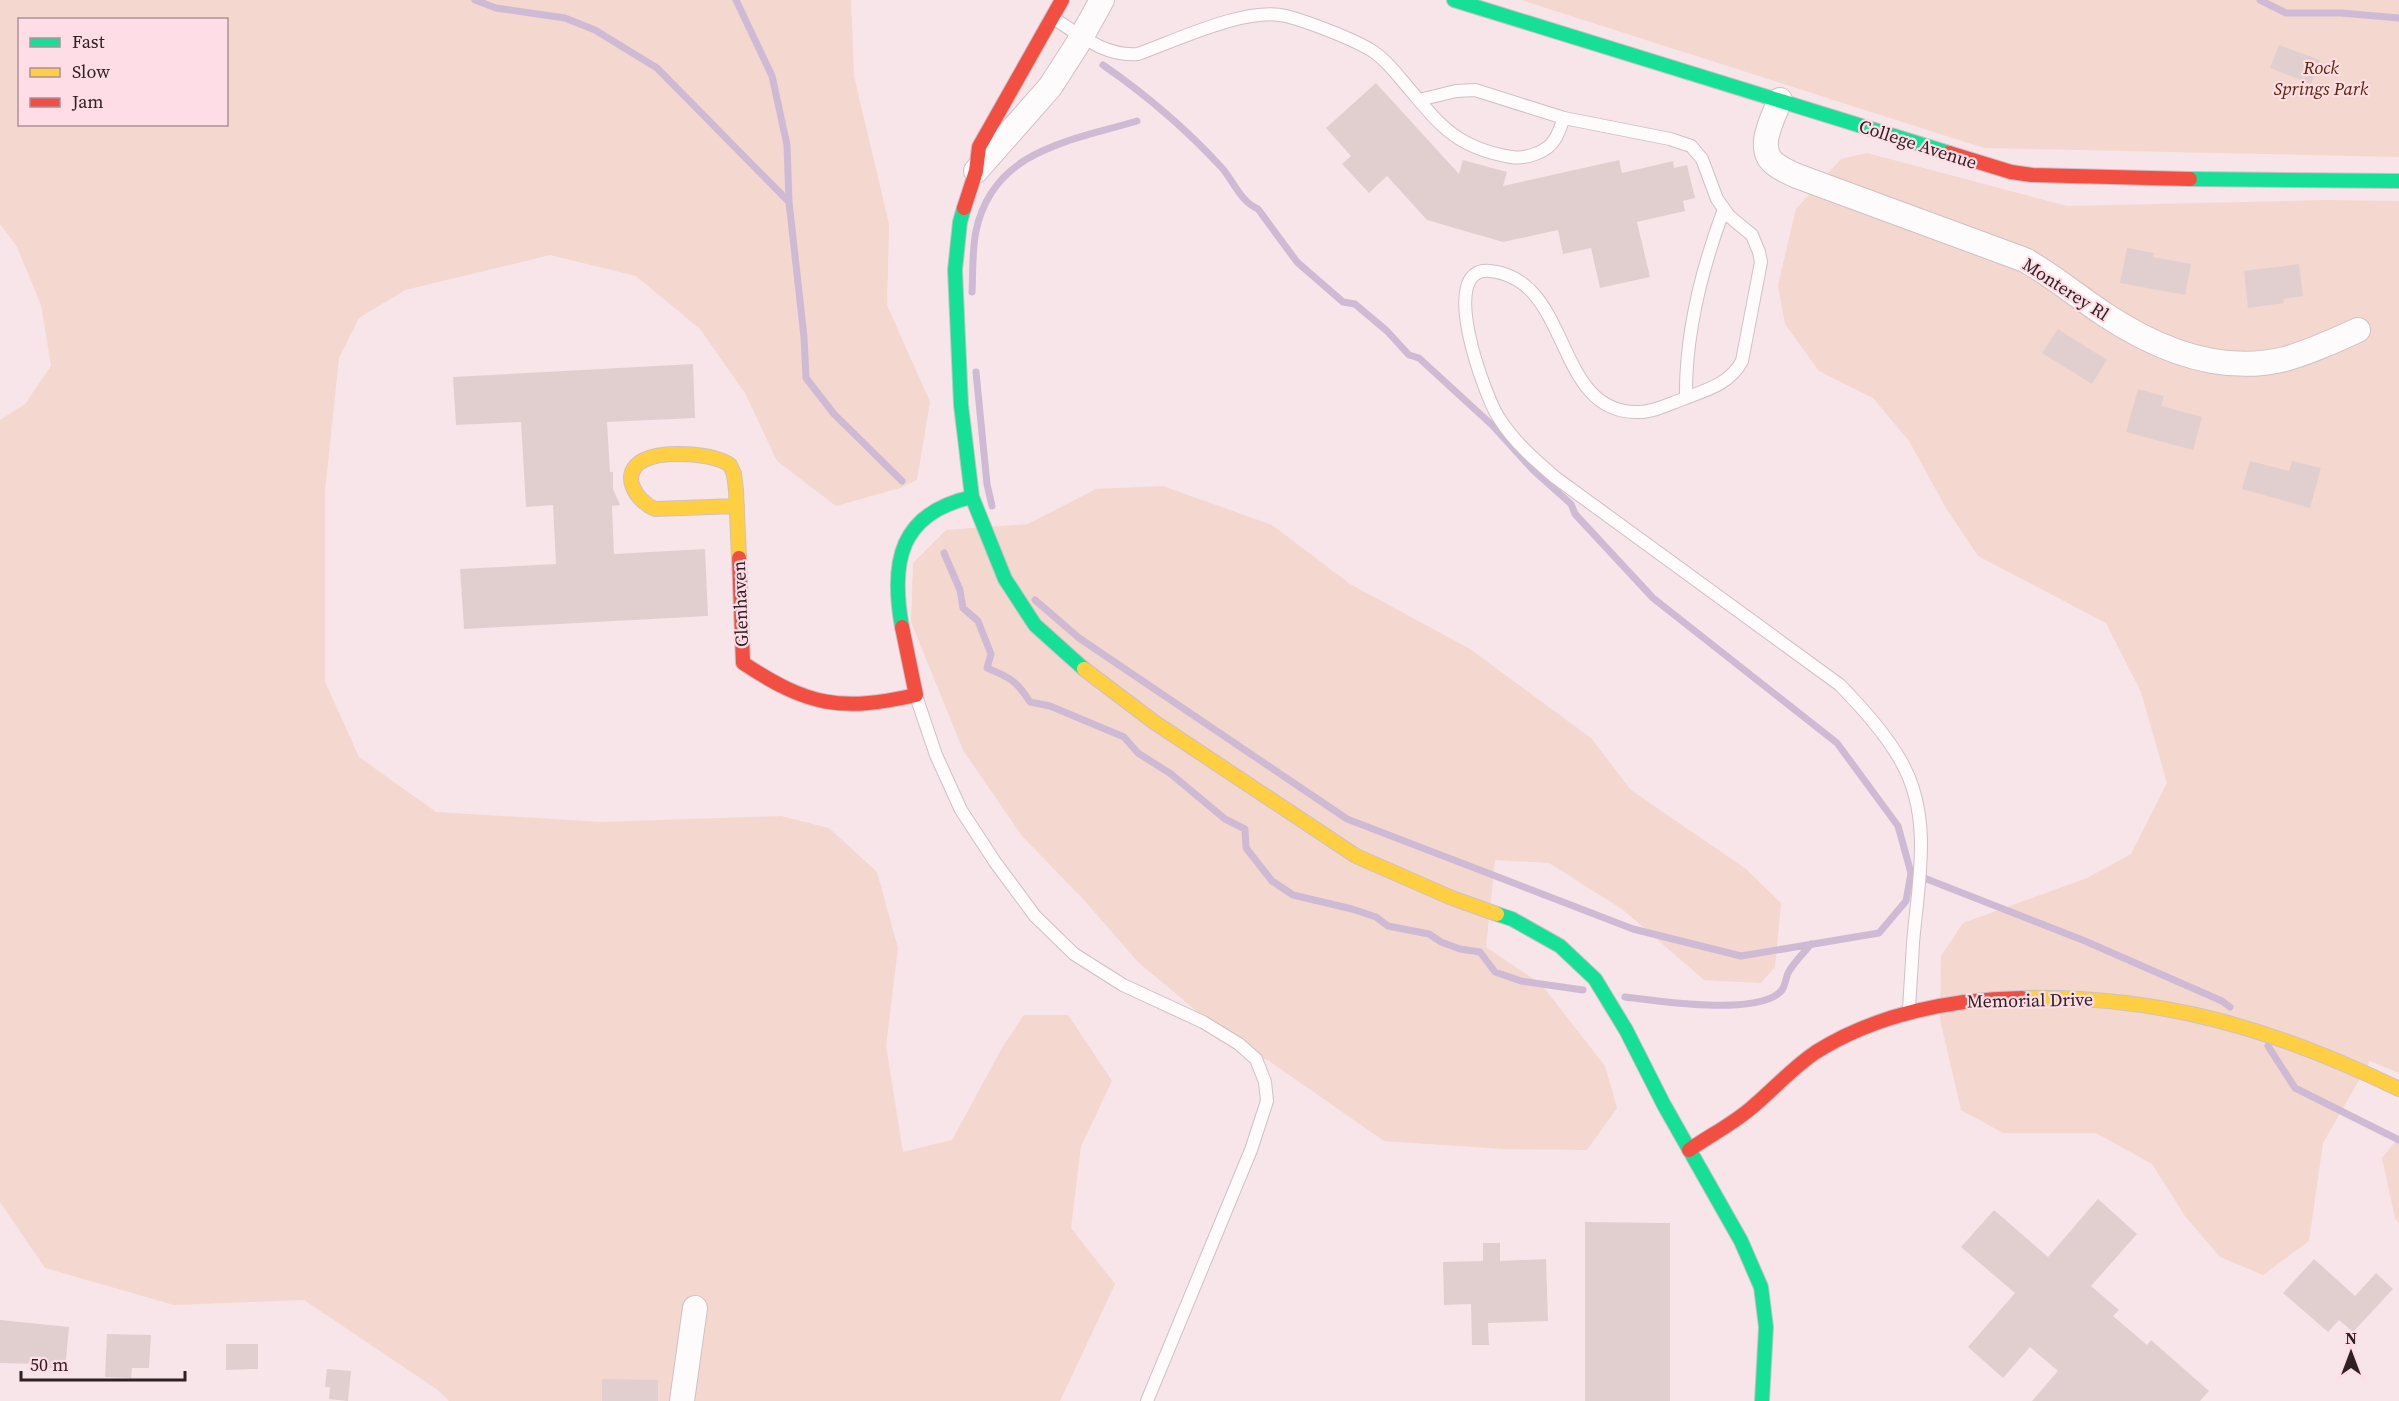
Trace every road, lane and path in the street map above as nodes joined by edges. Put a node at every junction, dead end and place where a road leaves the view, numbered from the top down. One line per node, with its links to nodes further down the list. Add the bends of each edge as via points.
1 (1062, 0): 4 (street)
2 (1102, 0): 5 (street)
3 (1454, 0): 7 (street, College Avenue)
4 (1052, 17): 5 (lane); 9 (street, via 979,147)
5 (1082, 36): 6 (lane, via 1108,52 1138,54 1245,16 1285,16 1373,51); 9 (street, via 1050,87)
6 (1419, 100): 8 (lane, via 1475,90); 8 (lane, via 1445,129 1468,146 1522,159 1554,141)
7 (1780, 100): 10 (street, College Avenue, via 1986,166 2032,175); 12 (street, Monterey Rl, via 1766,149 1774,164 2025,260 2104,314 2176,352 2213,362 2250,364 2314,350)
8 (1564, 118): 11 (lane, via 1691,146 1702,159)
9 (976, 171): 14 (street, via 960,222 955,270 962,405)
10 (2399, 181)
11 (1724, 209): 13 (lane, via 1708,251 1686,367); 13 (lane, via 1752,235 1761,262 1742,361 1729,379)
12 (2358, 330)
13 (1686, 398): 17 (lane, via 1639,412 1601,402 1576,370 1545,306 1532,290 1511,275 1488,270 1473,275 1466,296 1475,360 1488,398 1519,444 1556,478 1840,685 1867,713 1902,764 1914,793 1922,859)
14 (972, 497): 16 (street, via 930,511 912,531 899,558 902,635); 19 (street, via 1005,579 1035,625 1091,675 1154,722 1356,856 1512,919 1560,946 1595,979)
15 (737, 506): 15 (street, Glenhaven, via 732,467 718,457 647,458 632,475 634,494 647,507); 16 (street, Glenhaven, via 743,663 786,689 823,702 860,705)
16 (916, 695): 22 (lane, via 936,755 962,810 994,862 1035,916 1074,954 1123,985 1203,1022 1239,1044 1256,1059 1265,1082 1267,1101 1251,1150)
17 (1909, 1012): 18 (street, Memorial Drive, via 1970,999 2028,997 2111,1000 2175,1009 2303,1045); 19 (street, Memorial Drive, via 1822,1048 1748,1110)
18 (2399, 1089)
19 (1689, 1150): 23 (street, via 1741,1241 1761,1287 1766,1327)
20 (695, 1308): 21 (street)
21 (682, 1401)
22 (1147, 1401)
23 (1762, 1401)

